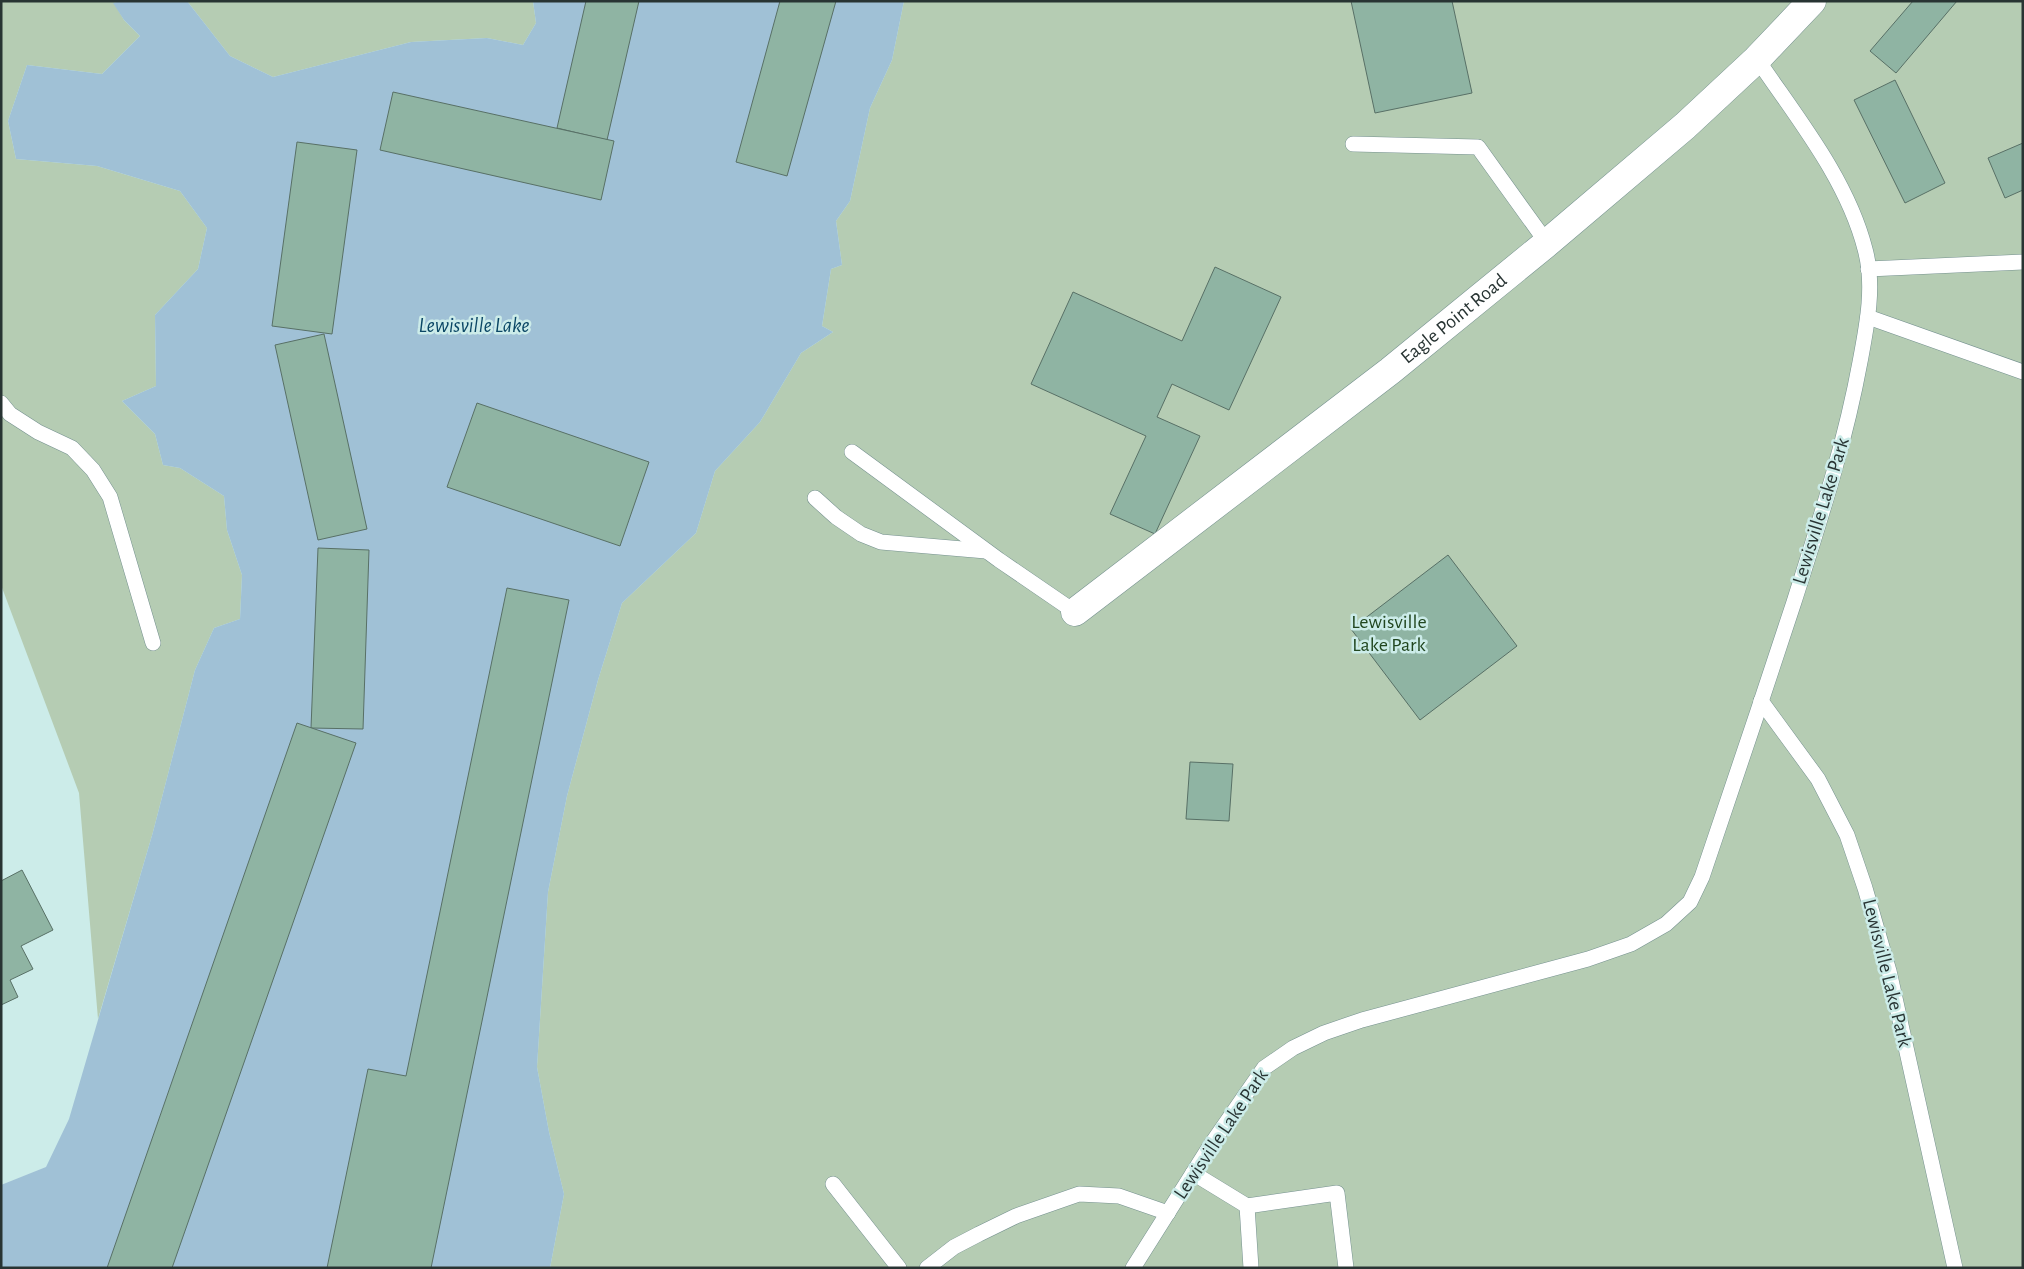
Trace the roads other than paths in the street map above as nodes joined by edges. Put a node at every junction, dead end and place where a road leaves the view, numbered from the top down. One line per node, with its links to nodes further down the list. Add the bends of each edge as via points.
1 (1812, 1): 2 (street, Eagle Point Road)
2 (1757, 59): 4 (street, Eagle Point Road, via 1685,126); 6 (lane, Lewisville Lake Park, via 1821,154 1853,212 1866,250)
3 (1353, 144): 4 (lane, via 1478,147)
4 (1547, 243): 13 (street, Eagle Point Road, via 1390,372)
5 (2023, 262): 6 (lane)
6 (1868, 270): 7 (lane, Lewisville Lake Park)
7 (1868, 317): 8 (lane); 15 (lane, Lewisville Lake Park, via 1854,398 1826,503)
8 (2023, 372)
9 (1, 403): 14 (lane, via 10,414 31,428 72,448 93,470 110,497)
10 (852, 452): 12 (lane)
11 (815, 498): 12 (lane, via 861,534 881,542)
12 (987, 552): 13 (lane)
13 (1075, 612)
14 (154, 643)
15 (1761, 701): 16 (lane, Lewisville Lake Park, via 1702,877 1690,902 1666,924 1631,944 1588,959 1362,1020 1293,1048 1264,1068); 25 (lane, Lewisville Lake Park, via 1818,779 1847,835 1889,971)
16 (1192, 1173): 18 (lane); 19 (lane, Lewisville Lake Park)
17 (833, 1184): 21 (lane)
18 (1247, 1206): 23 (lane); 24 (lane, via 1337,1193)
19 (1168, 1213): 20 (lane, Lewisville Lake Park); 22 (lane, Lewisville Lake Park, via 1119,1196 1079,1194 1016,1216 978,1234)
20 (1134, 1267)
21 (899, 1268)
22 (926, 1268)
23 (1251, 1268)
24 (1346, 1268)
25 (1955, 1268)

